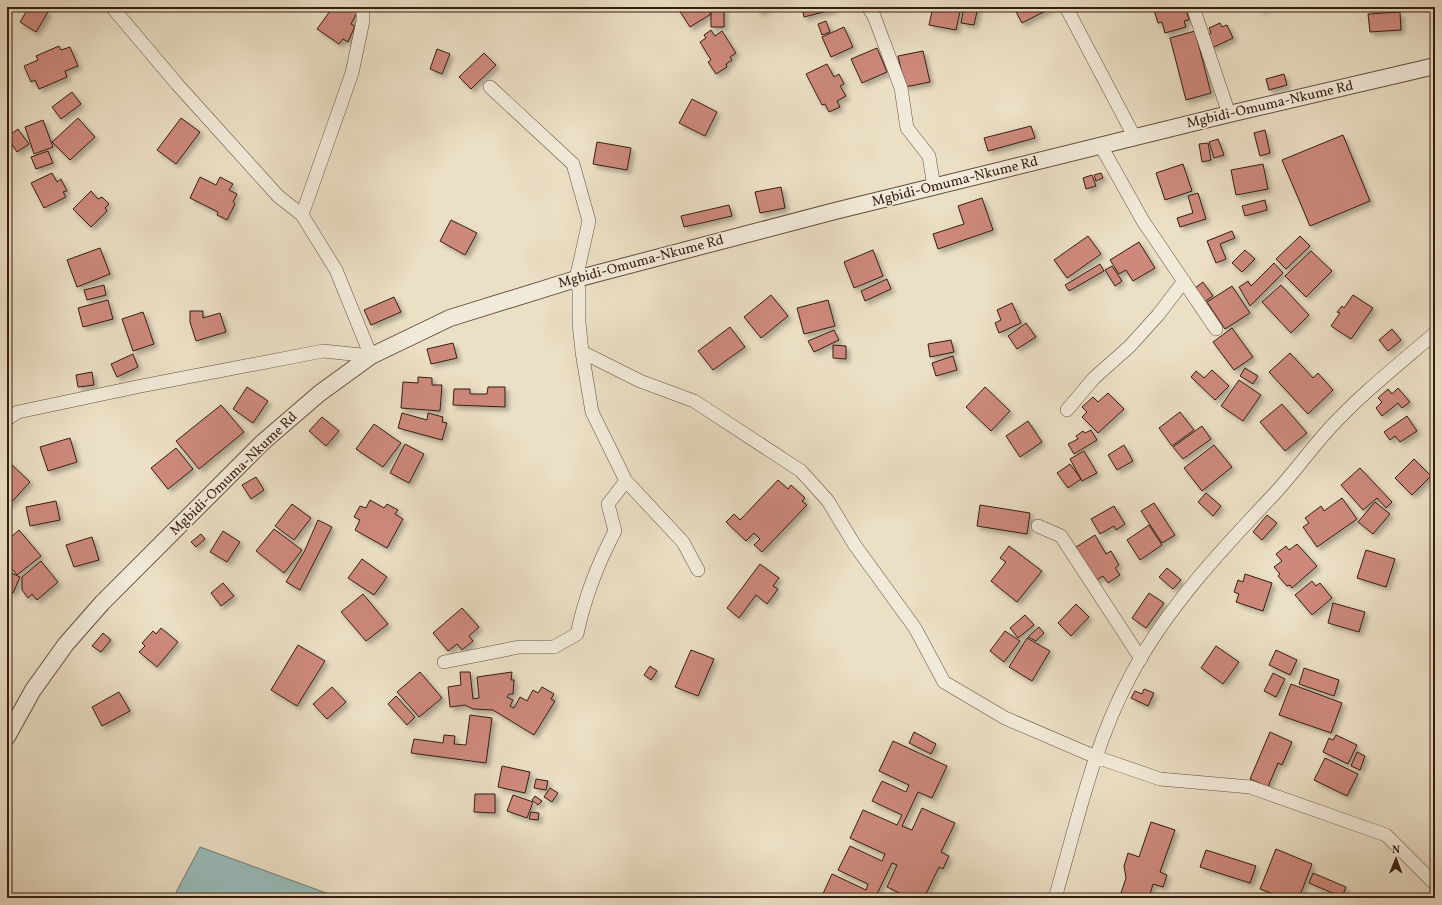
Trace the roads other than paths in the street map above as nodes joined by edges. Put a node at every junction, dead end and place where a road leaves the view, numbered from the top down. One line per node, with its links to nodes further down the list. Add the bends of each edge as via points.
1 (112, 7): 12 (street, via 176,84 278,196)
2 (363, 7): 12 (street, via 363,21 352,73)
3 (868, 7): 11 (street, via 874,16 901,88 907,128 929,156)
4 (1066, 7): 9 (street)
5 (1193, 7): 8 (street)
6 (1435, 66): 8 (street, Mgbidi-Omuma-Nkume Rd)
7 (490, 87): 13 (street, via 573,164 589,221)
8 (1229, 114): 9 (street, Mgbidi-Omuma-Nkume Rd)
9 (1135, 138): 10 (street, Mgbidi-Omuma-Nkume Rd)
10 (1101, 146): 11 (street, Mgbidi-Omuma-Nkume Rd); 14 (street, via 1143,221)
11 (934, 187): 13 (street, Mgbidi-Omuma-Nkume Rd)
12 (302, 215): 18 (street, via 336,270)
13 (576, 279): 17 (street); 18 (street, Mgbidi-Omuma-Nkume Rd, via 450,318)
14 (1184, 281): 15 (street); 19 (street, via 1130,346 1094,378)
15 (1216, 328)
16 (1435, 333): 24 (street, via 1329,429 1279,489 1222,549 1168,617)
17 (582, 352): 21 (street, via 592,412); 27 (street, via 640,381 694,401 801,471 828,501 854,544 915,628 944,682 1005,718)
18 (371, 356): 20 (street, via 323,352 18,412); 26 (street, Mgbidi-Omuma-Nkume Rd, via 320,393 263,442 102,603 66,644 33,690)
19 (1067, 410)
20 (7, 419)
21 (626, 481): 23 (street, via 683,542); 25 (street, via 608,504 615,531 598,562 582,612 578,634 554,647 519,647)
22 (1038, 526): 24 (street, via 1061,536)
23 (698, 570)
24 (1141, 659): 27 (street, via 1112,714)
25 (444, 662)
26 (7, 737)
27 (1096, 757): 28 (street, via 1160,779 1250,787 1386,834); 29 (street)
28 (1435, 884)
29 (1055, 898)

